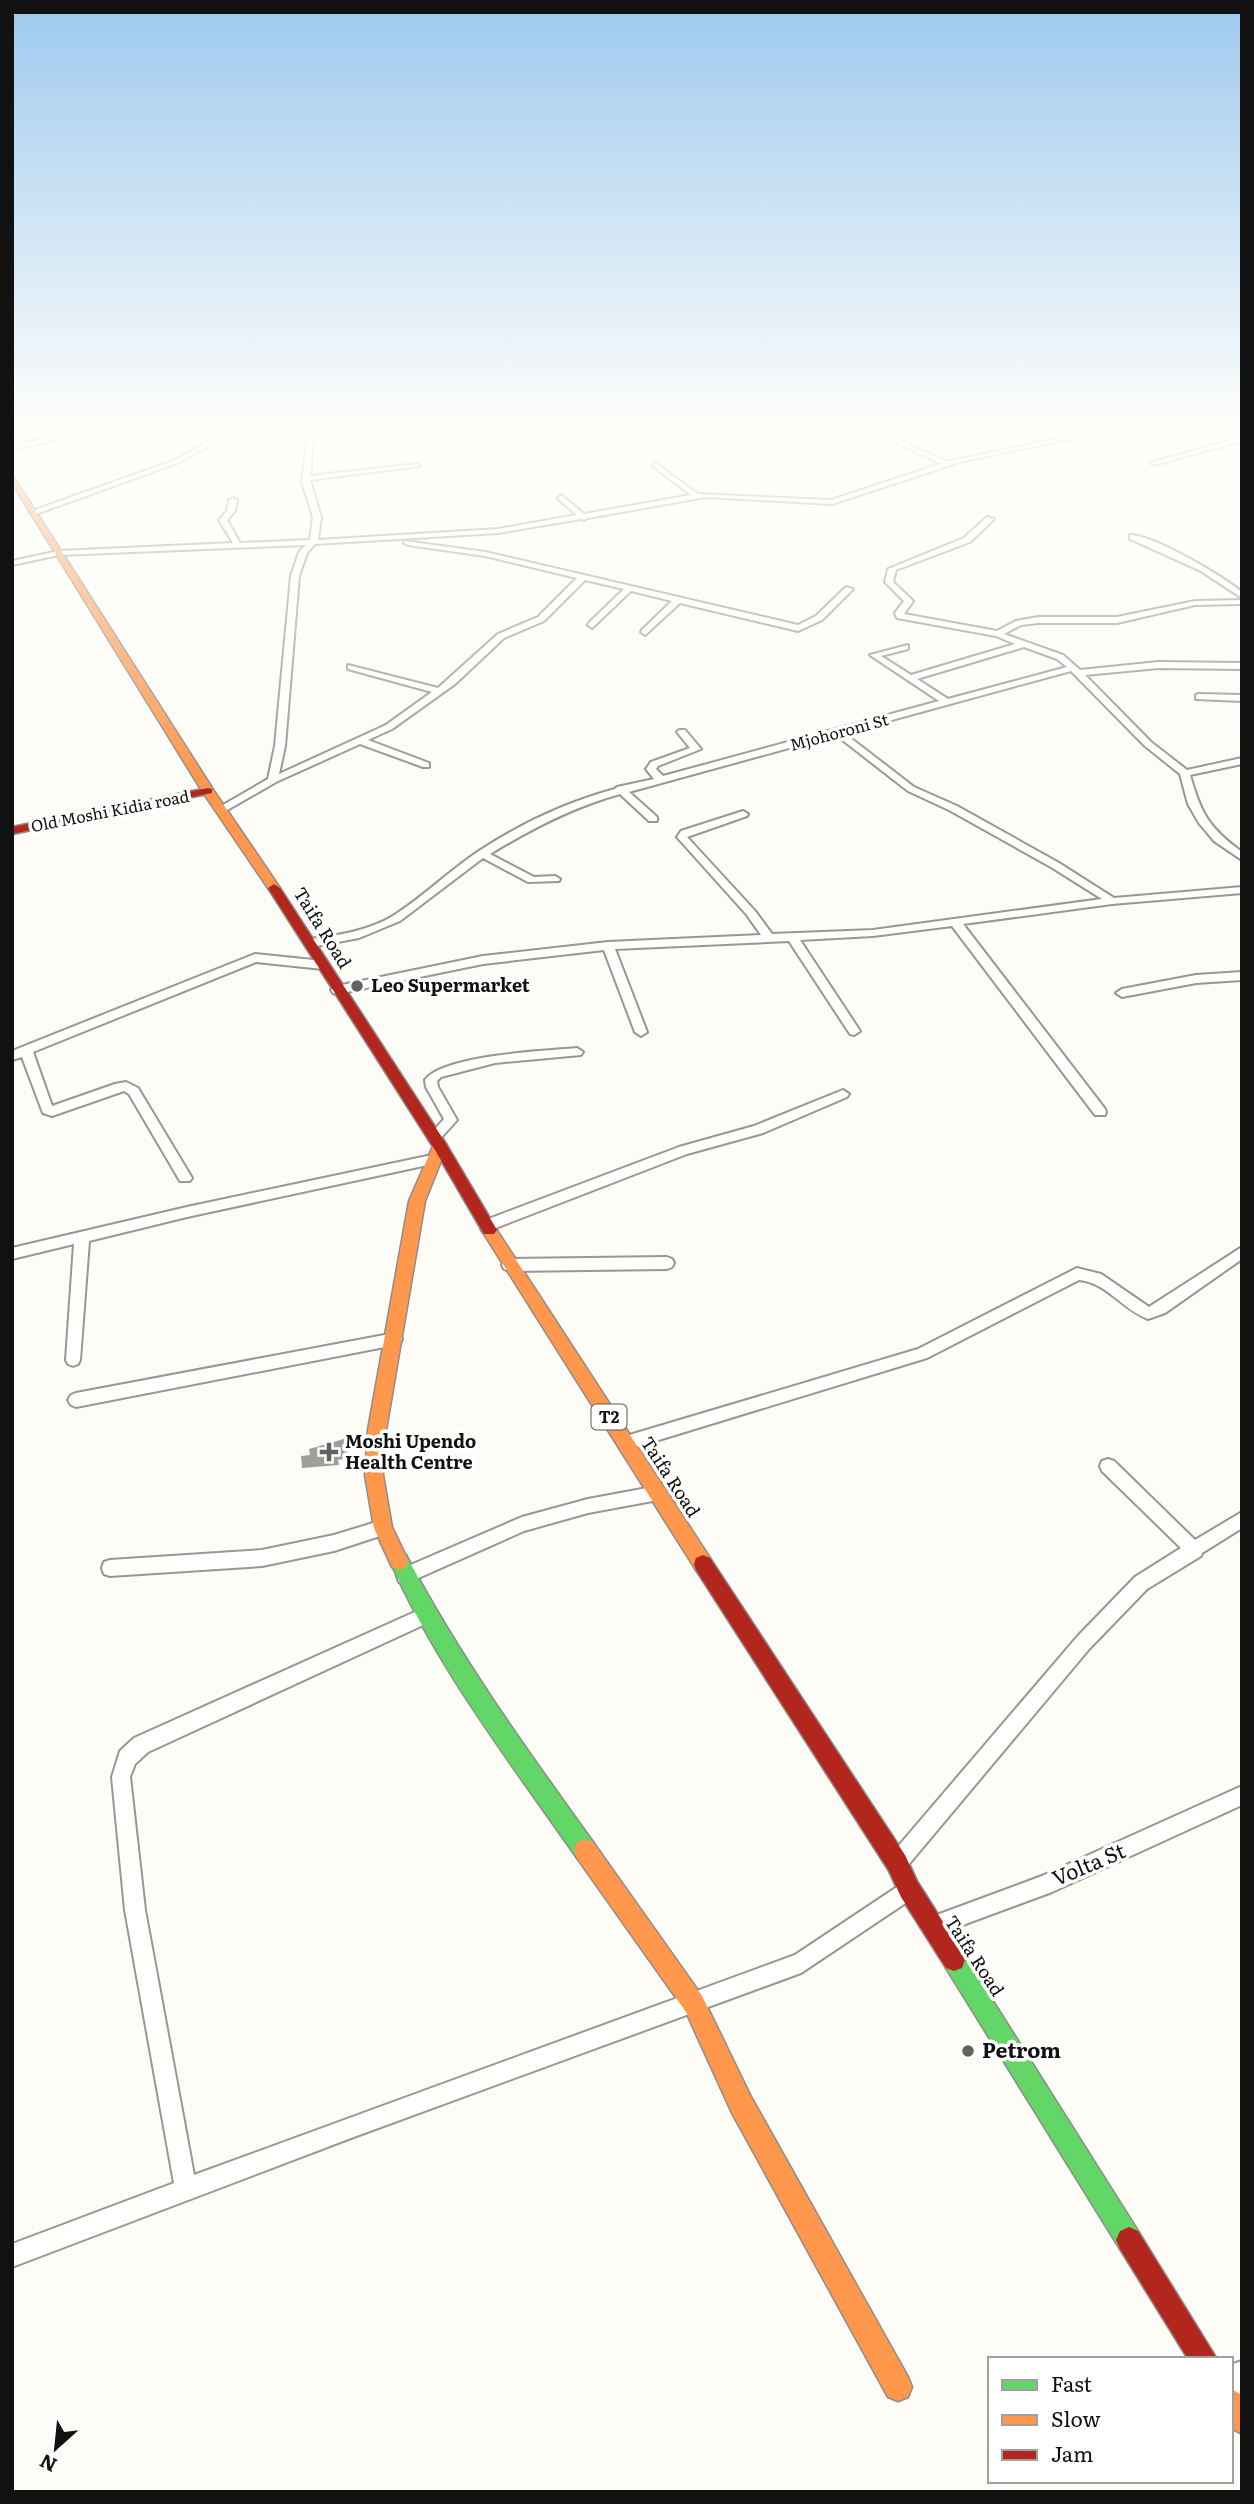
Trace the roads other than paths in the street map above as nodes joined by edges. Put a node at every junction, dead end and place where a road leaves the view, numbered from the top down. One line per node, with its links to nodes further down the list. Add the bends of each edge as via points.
1 (51, 540): 9 (main road, Taifa Road / T2)
2 (234, 540): 8 (street)
3 (365, 540): 7 (street)
4 (392, 540): 11 (street, via 485,554)
5 (967, 540): 19 (street, via 892,569 890,582 909,601 899,613)
6 (1140, 540): 14 (street, via 1175,555)
7 (313, 542): 8 (street); 37 (street, via 303,552 295,576)
8 (238, 546): 9 (street)
9 (59, 553): 10 (street); 40 (main road, Taifa Road / T2)
10 (12, 563)
11 (583, 577): 12 (street); 26 (street, via 541,619 501,636)
12 (629, 589): 15 (street); 17 (street)
13 (849, 589): 15 (street, via 807,627 798,628)
14 (1242, 596)
15 (679, 599): 18 (street)
16 (1242, 602): 19 (street, via 1195,603 1117,620 1038,620)
17 (592, 625)
18 (645, 632)
19 (998, 634): 20 (street)
20 (1024, 644): 24 (street, via 1071,663); 25 (street)
21 (905, 647): 25 (street, via 874,655)
22 (1242, 666): 24 (street, Mjohoroni St)
23 (351, 667): 26 (street)
24 (1075, 670): 29 (street, Mjohoroni St); 35 (street, via 1148,744)
25 (911, 678): 29 (street)
26 (438, 691): 32 (street)
27 (1199, 696): 28 (street)
28 (1242, 698)
29 (948, 703): 31 (street, Mjohoroni St)
30 (682, 732): 38 (street, via 696,749 654,764 651,769)
31 (837, 732): 38 (street, Mjohoroni St); 49 (street, via 911,789 1055,864)
32 (362, 741): 34 (street); 37 (street)
33 (1237, 762): 35 (street); 36 (street)
34 (426, 765)
35 (1185, 773): 46 (street, via 1203,821)
36 (1242, 773)
37 (273, 780): 41 (street)
38 (661, 780): 39 (street, Mjohoroni St)
39 (620, 789): 43 (street); 45 (street, Mjohoroni St, via 555,813)
40 (208, 791): 41 (main road, Taifa Road / T2); 44 (main road, Old Moshi Kidia road)
41 (222, 810): 53 (main road, Taifa Road / T2)
42 (743, 814): 51 (street, via 682,837)
43 (653, 819)
44 (12, 831)
45 (482, 854): 47 (street, via 532,880); 53 (street, Mjohoroni St, via 396,919 355,936)
46 (1242, 857)
47 (555, 879)
48 (1242, 890): 49 (street)
49 (1112, 901): 50 (street)
50 (957, 923): 52 (street); 65 (street)
51 (769, 938): 52 (street); 54 (street)
52 (794, 939): 59 (street)
53 (311, 943): 55 (main road, Taifa Road / T2)
54 (608, 946): 57 (street, via 484,960); 60 (street)
55 (323, 965): 57 (main road, Taifa Road / T2); 61 (street, via 255,958)
56 (1242, 976): 58 (street)
57 (337, 990): 66 (main road, Taifa Road / T2)
58 (1122, 993)
59 (854, 1031)
60 (641, 1032)
61 (26, 1051): 63 (street); 67 (street, via 47,1110 115,1088 126,1086 134,1091)
62 (577, 1052): 66 (street, via 495,1059 437,1074 432,1087 451,1120)
63 (12, 1056)
64 (843, 1094): 68 (street, via 758,1130 684,1150)
65 (1100, 1112)
66 (435, 1147): 68 (main road, Taifa Road / T2); 69 (street); 74 (main road, via 417,1201)
67 (185, 1178)
68 (488, 1225): 73 (main road, Taifa Road / T2)
69 (82, 1237): 71 (street); 75 (street)
70 (1242, 1252): 77 (street, via 1148,1313 1134,1308 1101,1280 1088,1273 1077,1274 922,1354)
71 (12, 1254)
72 (667, 1264): 73 (street)
73 (509, 1265): 77 (main road, Taifa Road / T2)
74 (395, 1339): 76 (street); 81 (main road, via 377,1430 374,1475)
75 (73, 1360)
76 (76, 1400)
77 (625, 1443): 79 (main road, Taifa Road / T2)
78 (1108, 1466): 82 (street)
79 (658, 1493): 84 (street, via 523,1524); 87 (main road, Taifa Road / T2)
80 (1242, 1519): 82 (street)
81 (383, 1528): 83 (street, via 262,1558); 84 (main road)
82 (1195, 1551): 87 (street, via 1141,1583 1093,1633)
83 (110, 1568)
84 (405, 1576): 85 (main road)
85 (426, 1615): 90 (main road, via 482,1703); 91 (street, via 141,1745 127,1758 121,1777 135,1910)
86 (1242, 1795): 89 (street, Volta St, via 1045,1885)
87 (897, 1863): 88 (main road, Taifa Road / T2)
88 (909, 1889): 89 (main road, Taifa Road / T2); 90 (street, via 801,1963)
89 (933, 1926): 93 (main road, Taifa Road / T2)
90 (694, 2004): 91 (street); 94 (main road, via 741,2104)
91 (187, 2190): 92 (street)
92 (12, 2256)
93 (1203, 2357)
94 (898, 2387)

